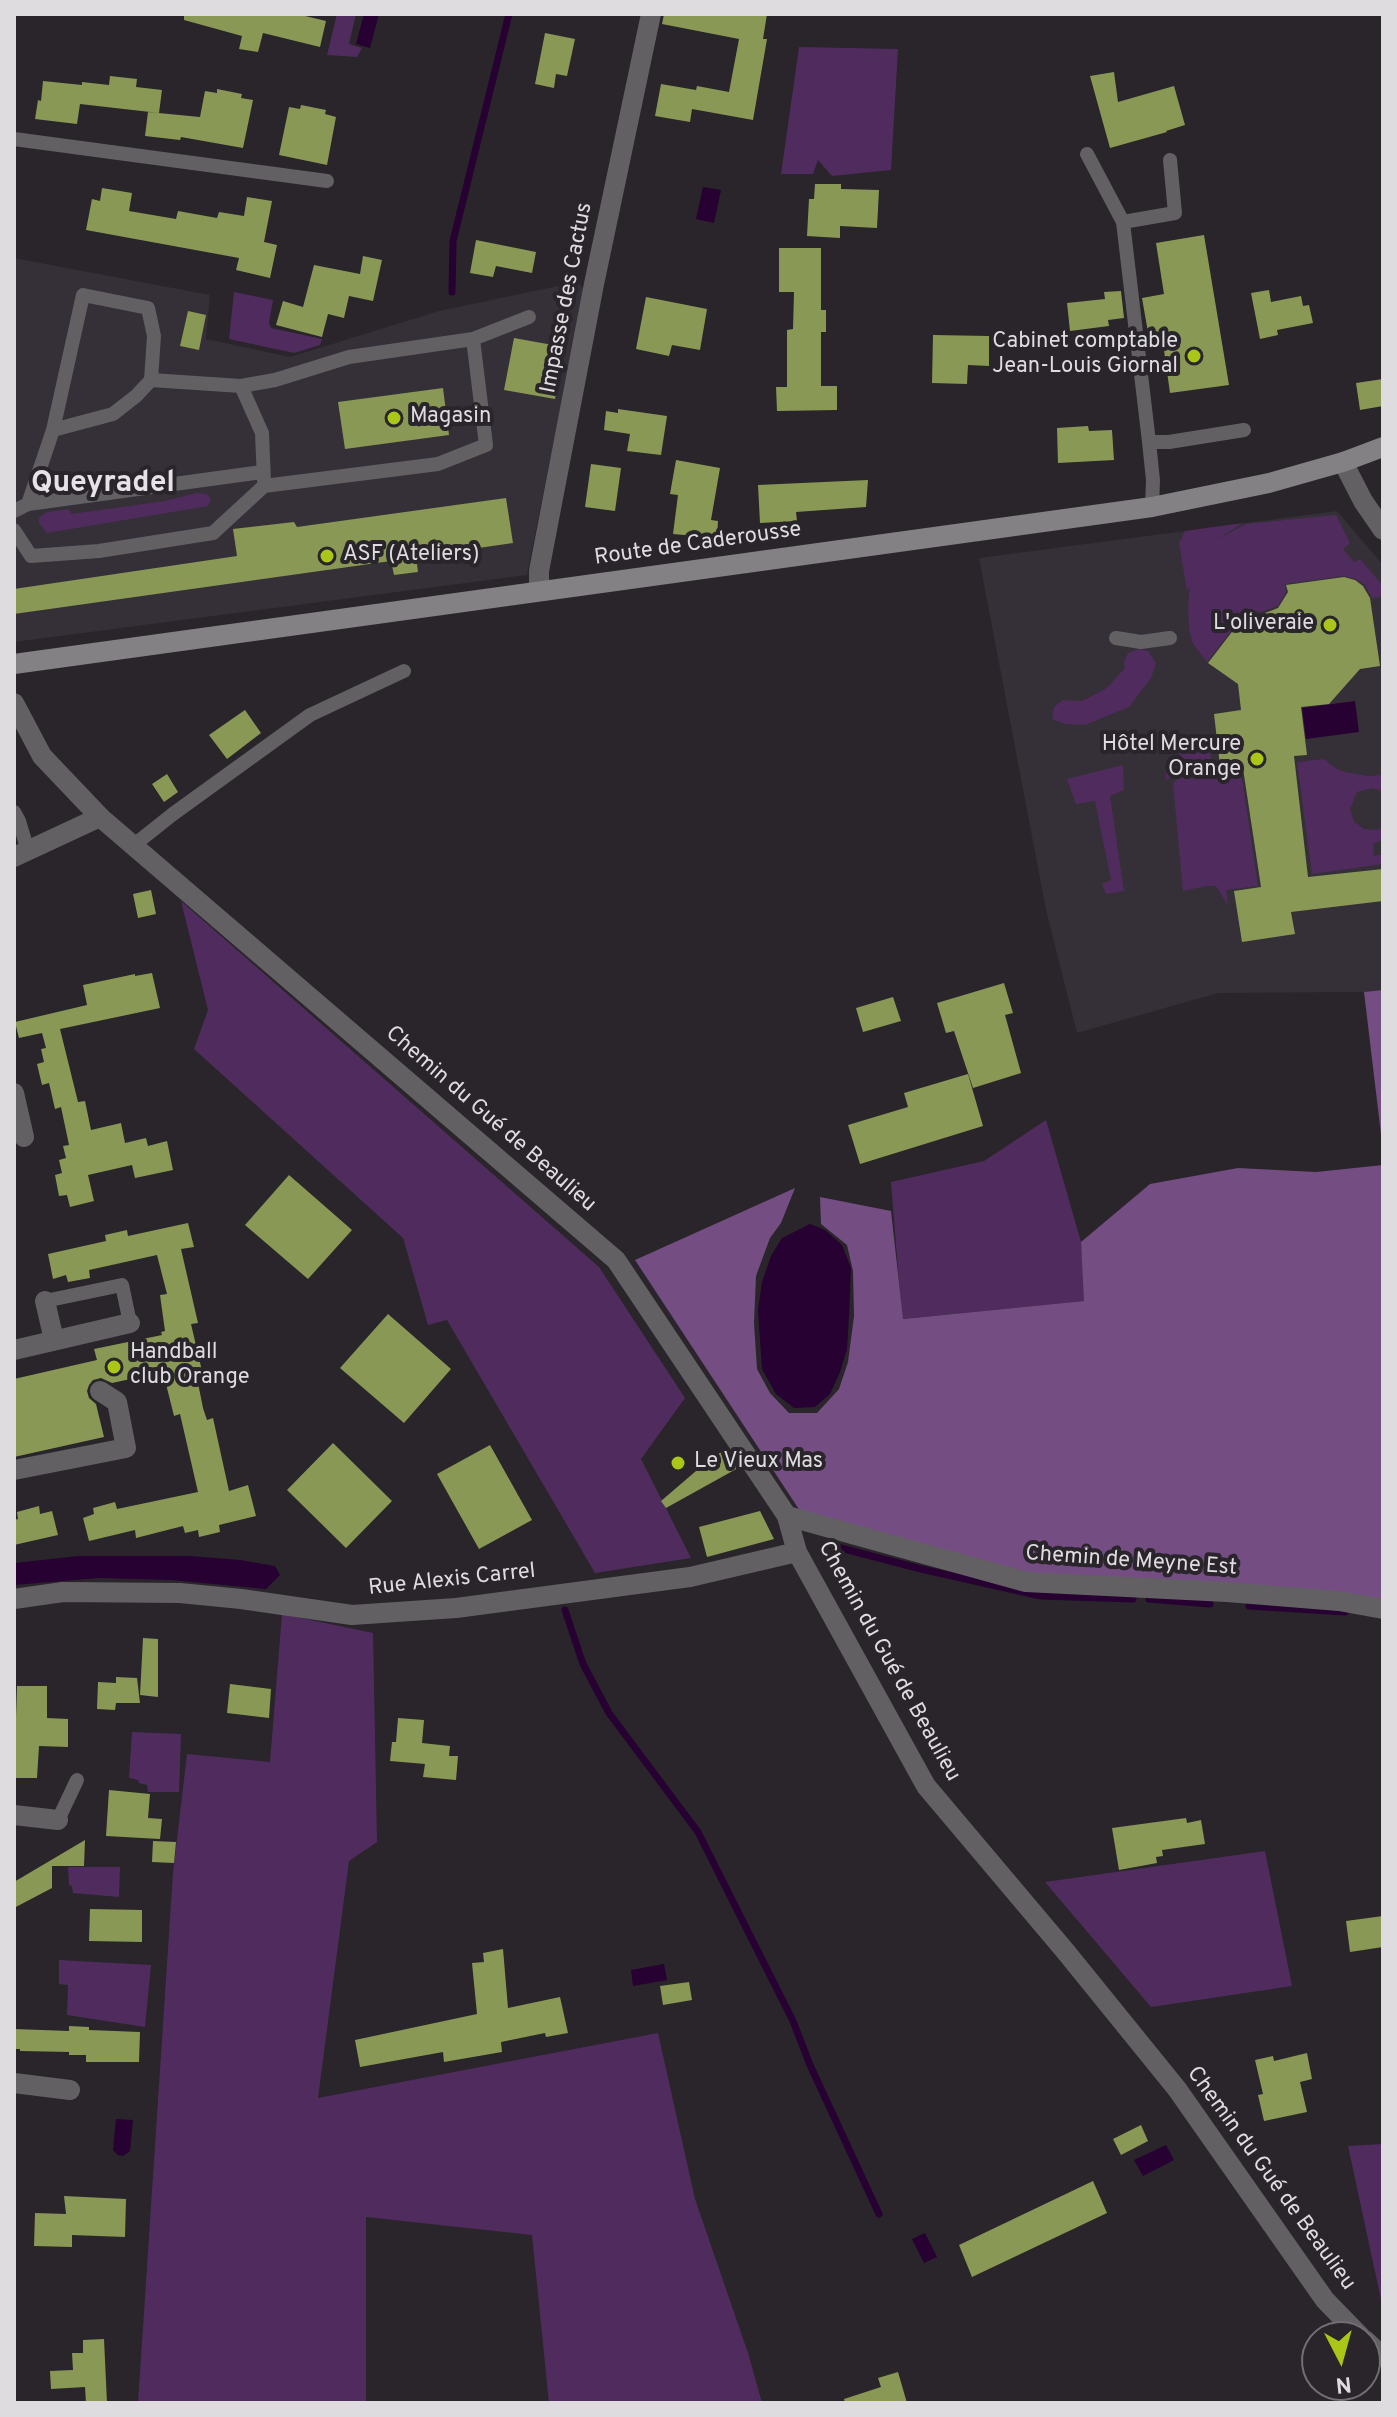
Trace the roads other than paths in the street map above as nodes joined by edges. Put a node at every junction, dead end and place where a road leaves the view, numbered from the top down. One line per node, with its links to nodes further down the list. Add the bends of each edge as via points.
1 (651, 14): 22 (street, Impasse des Cactus, via 591,298)
2 (14, 139): 5 (lane)
3 (1087, 154): 6 (lane)
4 (1170, 160): 6 (lane, via 1175,213)
5 (327, 181)
6 (1123, 222): 13 (lane)
7 (529, 317): 8 (lane)
8 (473, 339): 10 (lane, via 349,357); 16 (lane, via 486,445 438,464)
9 (151, 380): 10 (lane); 11 (lane, via 113,414); 11 (lane, via 154,336 148,308 83,295)
10 (241, 386): 16 (lane, via 262,433)
11 (53, 430): 17 (lane)
12 (1244, 430): 13 (lane)
13 (1149, 442): 18 (lane)
14 (1383, 447): 15 (main road, Route de Caderousse)
15 (1343, 462): 18 (main road, Route de Caderousse); 21 (street)
16 (263, 479): 17 (lane); 20 (lane, via 213,533 31,556)
17 (28, 504): 19 (lane)
18 (1152, 507): 22 (main road, Route de Caderousse)
19 (14, 511)
20 (14, 530)
21 (1383, 530)
22 (539, 591): 25 (main road, Route de Caderousse)
23 (1116, 638): 24 (lane)
24 (1170, 638)
25 (14, 664)
26 (404, 671): 30 (lane, via 310,715)
27 (14, 703): 29 (street, Chemin du Gué de Beaulieu, via 42,756)
28 (14, 812): 31 (lane)
29 (100, 817): 30 (street, Chemin du Gué de Beaulieu); 31 (street)
30 (134, 845): 40 (street, Chemin du Gué de Beaulieu, via 616,1260)
31 (21, 854)
32 (14, 1093): 33 (street)
33 (24, 1137)
34 (45, 1301): 35 (lane, via 122,1285); 36 (street)
35 (130, 1323): 36 (street)
36 (54, 1340): 37 (street)
37 (14, 1350)
38 (100, 1391): 39 (street, via 117,1402 126,1448)
39 (14, 1470)
40 (787, 1516): 41 (street, Chemin du Gué de Beaulieu); 43 (street, Chemin de Meyne Est, via 1026,1582 1227,1592)
41 (797, 1552): 42 (street, Rue Alexis Carrel, via 690,1577 456,1608 352,1615 180,1593 63,1592); 49 (street, Chemin du Gué de Beaulieu, via 926,1786 1177,2089 1325,2300)
42 (14, 1599)
43 (1383, 1609)
44 (77, 1780): 46 (lane)
45 (14, 1815): 46 (street)
46 (58, 1820)
47 (14, 2083): 48 (street)
48 (70, 2090)
49 (1345, 2321)

